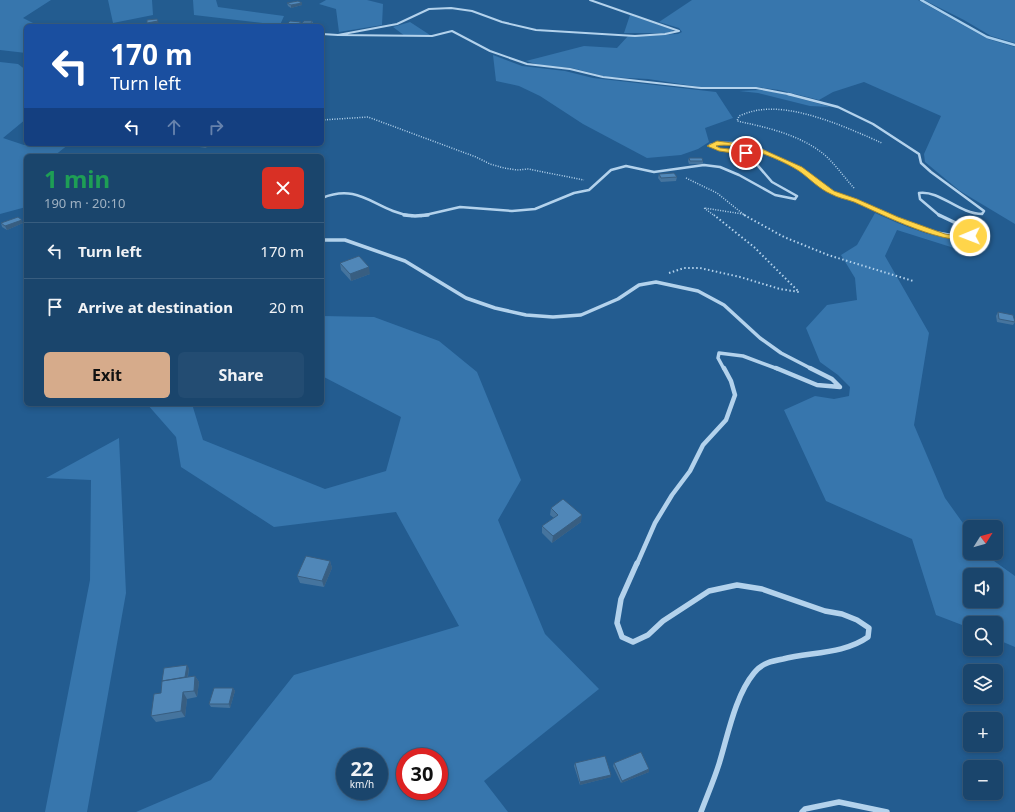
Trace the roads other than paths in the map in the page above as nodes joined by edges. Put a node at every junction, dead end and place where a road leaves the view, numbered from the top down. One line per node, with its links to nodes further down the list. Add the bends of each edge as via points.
1 (590, 0): 3 (street, via 679,32 635,36 536,30 502,22 472,11 451,8 429,9 397,24)
2 (324, 34): 3 (street)
3 (338, 35): 4 (street, via 432,36 452,31 495,53 534,65 570,69 603,77 701,88 756,88 798,96 838,107 889,133 919,154 921,163 931,172 984,211 982,214 971,213 922,191 919,193 920,199 970,233 970,236 958,238 944,236 832,192 800,169 753,147 717,143 710,146 746,153 772,182 797,196 794,199 784,199 720,167 696,166 653,172 624,166 609,171 588,191 574,193 530,210 461,207 416,216 391,211 355,192 338,192)
4 (324, 197)
5 (324, 240): 6 (street, via 345,239 400,258 466,298 526,315 553,318 581,315 618,299 639,286 656,282 698,291 724,305 781,354 832,379 840,387 817,385 746,357 719,353 718,358 735,394 726,420 703,445 690,471 655,523 621,599 617,623 622,637 633,642 648,635 663,621 709,591 736,585 769,591 825,611 842,614 869,628 868,637 858,644 765,662 754,673 741,694 718,771)
6 (701, 812)
7 (802, 812): 8 (street, via 805,809 839,802)
8 (886, 812)

